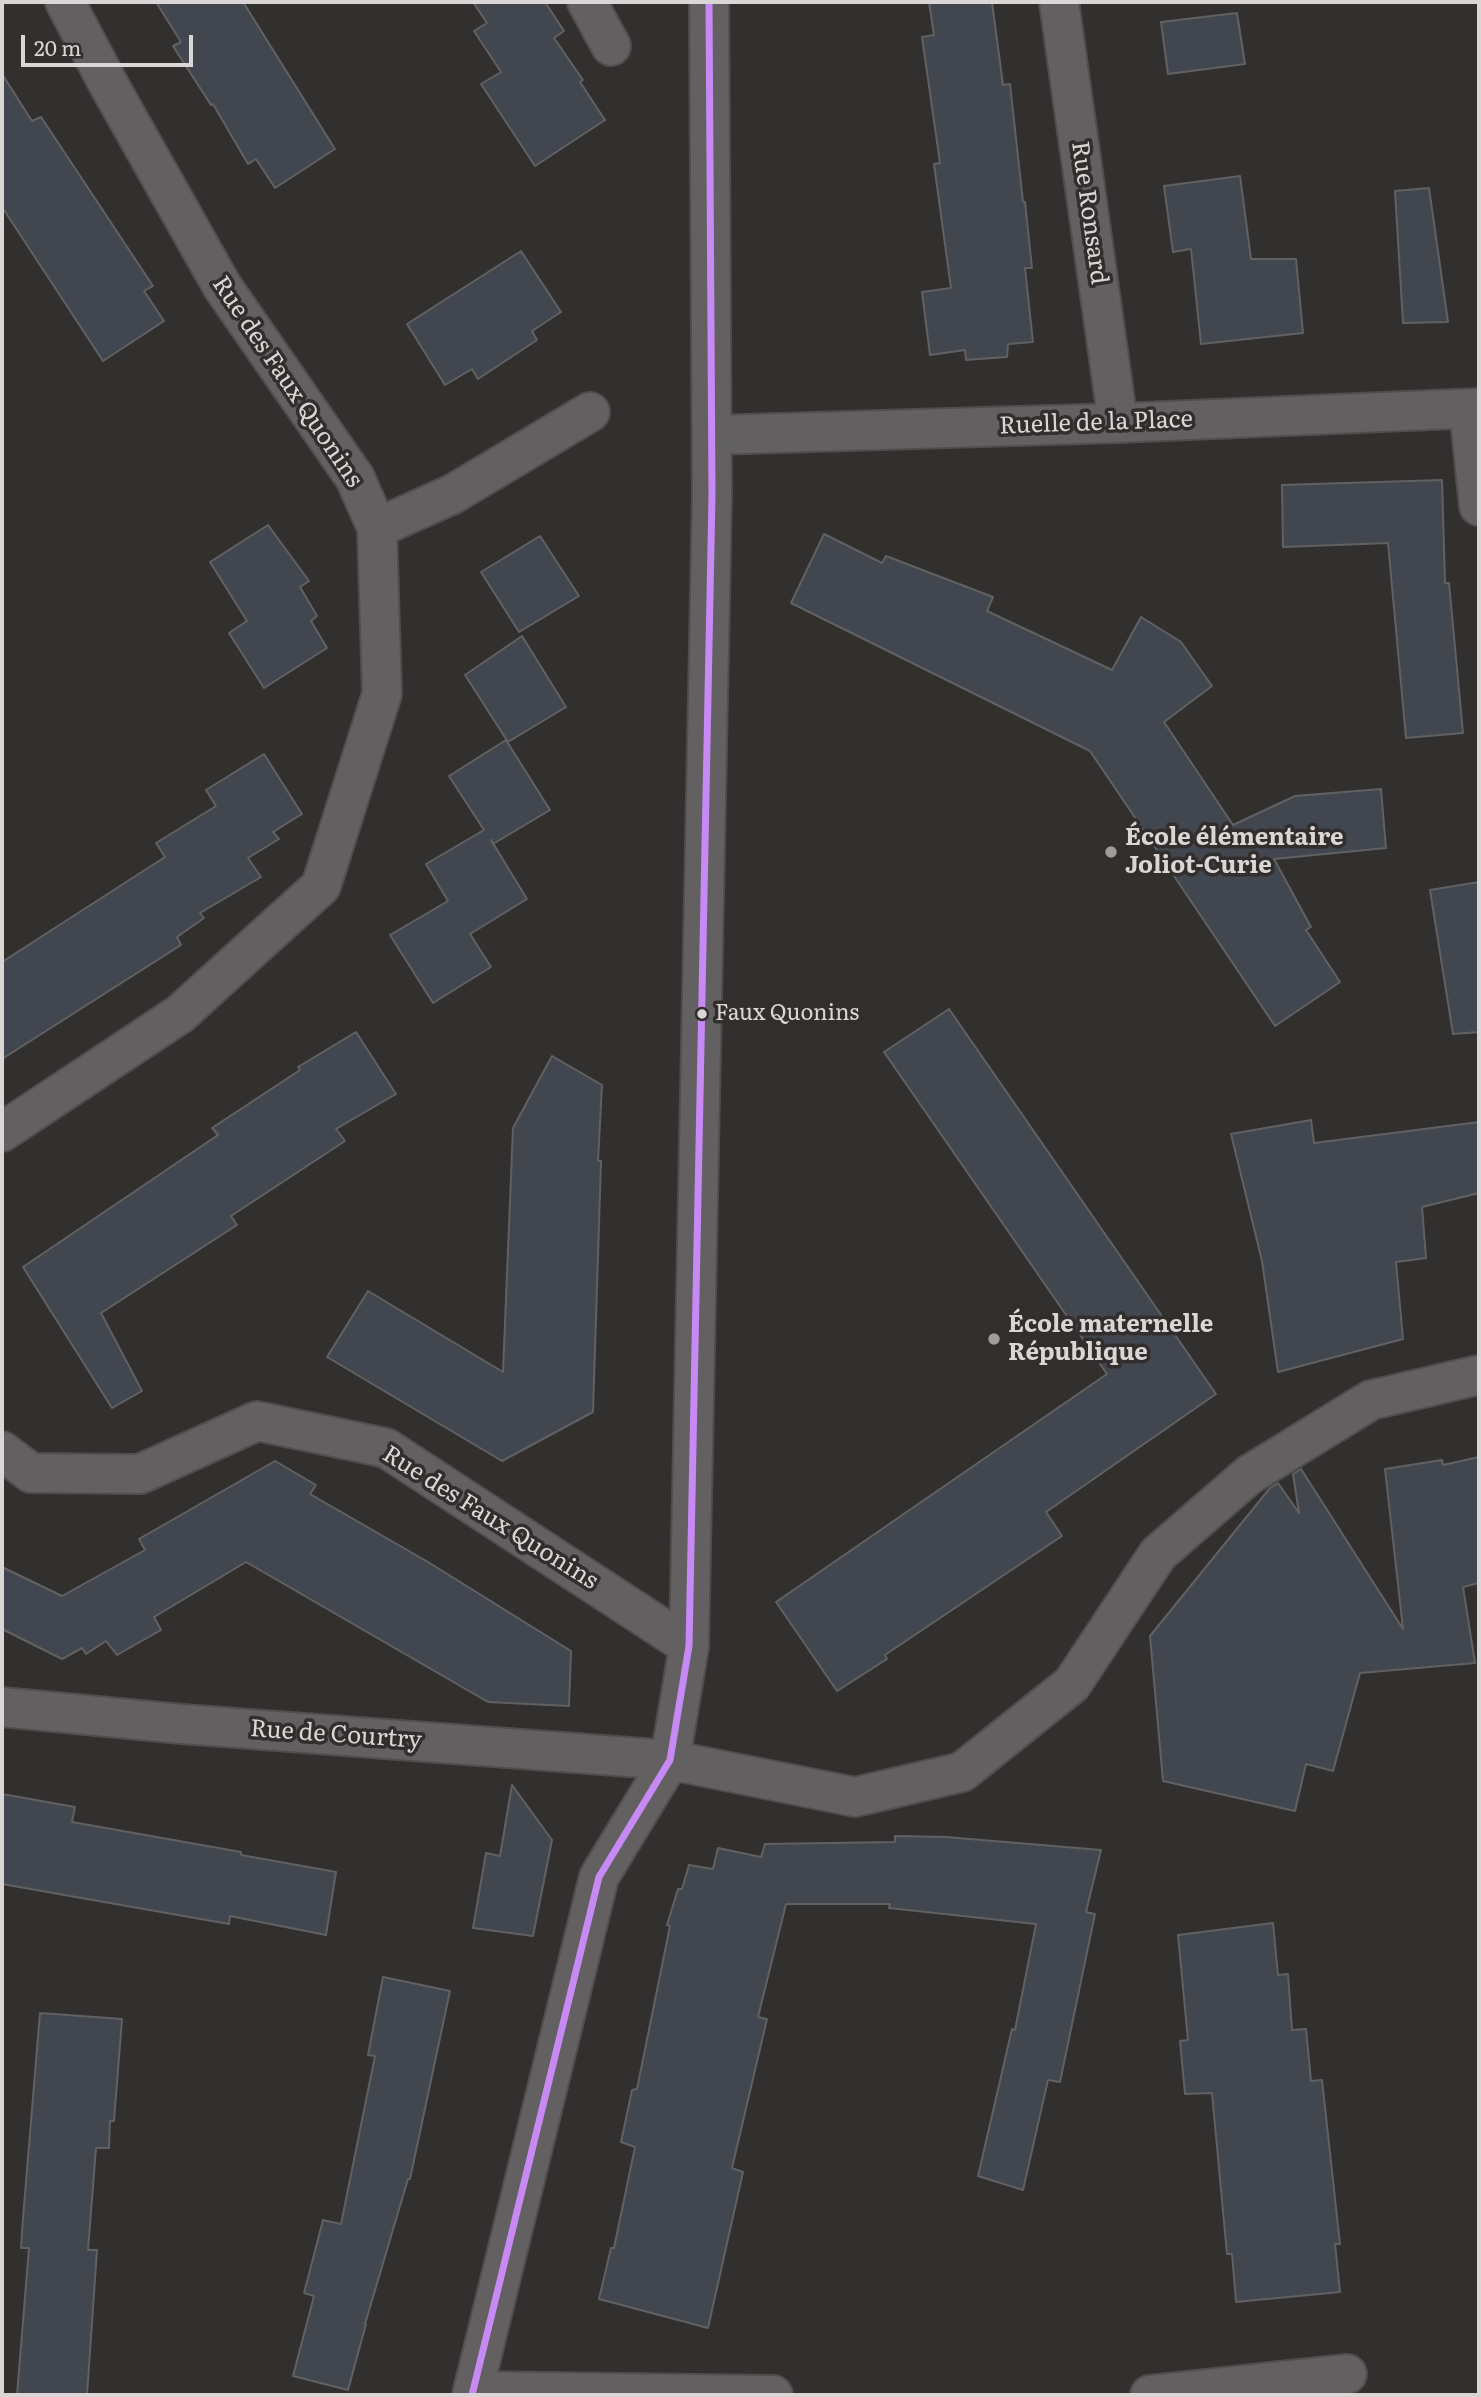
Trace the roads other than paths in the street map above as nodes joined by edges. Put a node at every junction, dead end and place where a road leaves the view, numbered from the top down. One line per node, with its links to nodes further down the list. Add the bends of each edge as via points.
1 (65, 2): 11 (street, Rue des Faux Quonins, via 222,286 355,478)
2 (587, 2): 5 (street)
3 (709, 2): 9 (street)
4 (1059, 2): 8 (street, Rue Ronsard)
5 (611, 46)
6 (1474, 408): 8 (street, Ruelle de la Place); 10 (street)
7 (590, 412): 11 (street, via 453,494)
8 (1118, 424): 9 (street, Ruelle de la Place)
9 (712, 435): 15 (street)
10 (1479, 506)
11 (377, 528): 12 (street, Rue des Faux Quonins, via 382,694 321,887 180,1014)
12 (2, 1132)
13 (1479, 1375): 17 (street, Rue de Courtry, via 1371,1400 1249,1475 1158,1554 1072,1684 962,1772 855,1797)
14 (2, 1451): 15 (street, Rue des Faux Quonins, via 32,1473 140,1474 257,1421 386,1448)
15 (689, 1646): 17 (street)
16 (2, 1707): 17 (street, Rue de Courtry)
17 (670, 1760): 19 (street, via 599,1877)
18 (1347, 2374): 21 (street)
19 (473, 2393): 20 (street)
20 (773, 2395)
21 (1150, 2395)

